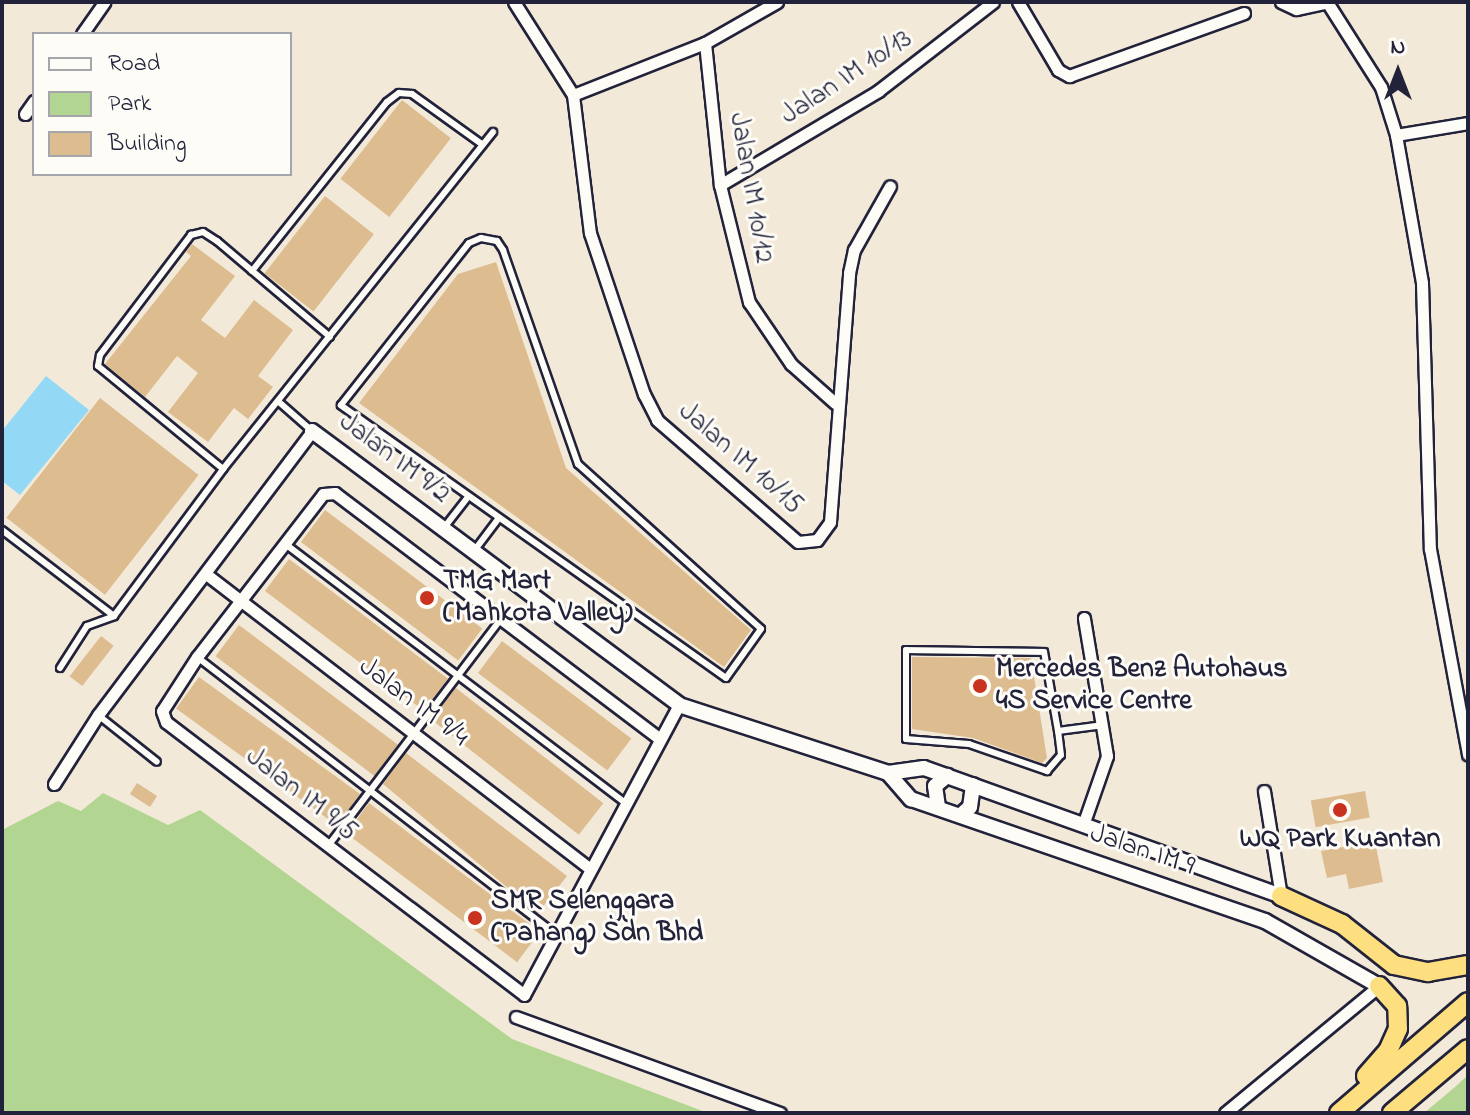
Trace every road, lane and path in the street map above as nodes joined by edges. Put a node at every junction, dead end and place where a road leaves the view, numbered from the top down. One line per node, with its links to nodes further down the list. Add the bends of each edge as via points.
1 (104, 2): 9 (street)
2 (514, 2): 11 (street, Jalan IM 10/15)
3 (777, 2): 10 (street)
4 (993, 2): 18 (street, Jalan IM 10/13, via 878,91)
5 (1018, 2): 8 (street, via 1058,70 1069,76)
6 (1281, 2): 7 (street, via 1296,9)
7 (1328, 2): 16 (street, via 1367,61)
8 (1244, 13)
9 (83, 32)
10 (705, 43): 11 (street); 18 (street, Jalan IM 10/12)
11 (573, 95): 23 (street, Jalan IM 10/15, via 590,233 657,420 785,532 807,543 821,538 830,522)
12 (32, 104): 13 (street)
13 (25, 114)
14 (1468, 123): 16 (street)
15 (493, 132): 17 (lane)
16 (1396, 135): 46 (street, via 1422,283 1430,549)
17 (483, 145): 20 (lane, via 412,94 399,93); 21 (lane)
18 (720, 185): 23 (street, Jalan IM 10/12, via 749,302 791,364)
19 (890, 186): 23 (street, Jalan IM 10/15, via 854,250)
20 (252, 271): 21 (lane); 25 (lane, via 196,232 100,355 98,366 105,377)
21 (330, 337): 22 (lane)
22 (279, 402): 24 (lane); 25 (lane)
23 (835, 403)
24 (312, 431): 28 (street, Jalan IM 9/2); 32 (street, Jalan IM 9/2)
25 (223, 469): 34 (lane)
26 (467, 498): 27 (lane); 27 (lane, via 341,405 469,243 490,238 503,250 578,464 761,629 726,678); 28 (lane)
27 (497, 520): 31 (lane)
28 (443, 529): 31 (street, Jalan IM 9/2)
29 (2, 530): 34 (lane)
30 (284, 543): 33 (street, Jalan IM 9/5); 36 (street, Jalan IM 9/5, via 323,494 335,493); 39 (lane)
31 (474, 551): 40 (street, Jalan IM 9/2)
32 (206, 574): 33 (street, Jalan IM 9/4); 41 (street, Jalan IM 9/2)
33 (239, 601): 37 (street, Jalan IM 9/5); 44 (street, Jalan IM 9/4)
34 (114, 616): 38 (lane, via 87,626)
35 (1084, 618): 42 (street)
36 (501, 619): 39 (lane); 45 (street, Jalan IM 9/5)
37 (197, 657): 53 (lane); 59 (street, Jalan IM 9/5, via 164,702 166,722)
38 (60, 668)
39 (458, 676): 44 (lane); 55 (lane)
40 (679, 705): 45 (street); 49 (street, Jalan IM 9)
41 (98, 715): 48 (lane); 51 (street, Jalan IM 9/2)
42 (1104, 725): 43 (lane); 58 (street, via 1107,756)
43 (1058, 731): 43 (lane, via 1061,755 1047,771 969,744 906,739 906,650 1044,652)
44 (414, 734): 53 (lane); 60 (street, Jalan IM 9/4)
45 (660, 739): 55 (street)
46 (1466, 741): 47 (street)
47 (1468, 755)
48 (157, 762)
49 (888, 773): 50 (street, Jalan IM 9, via 924,768); 56 (street, Jalan IM 9, via 911,799)
50 (947, 776): 52 (street, Jalan IM 9); 56 (street, via 935,786)
51 (54, 784)
52 (973, 785): 57 (street, via 970,807); 58 (street, Jalan IM 9)
53 (371, 791): 59 (lane); 62 (lane)
54 (1264, 791): 61 (street)
55 (627, 804): 60 (street)
56 (938, 807): 57 (street, Jalan IM 9)
57 (961, 815): 64 (street, Jalan IM 9, via 1265,921)
58 (1083, 825): 61 (street, Jalan IM 9)
59 (328, 846): 62 (street, Jalan IM 9/5, via 524,995)
60 (591, 869): 62 (street)
61 (1281, 896): 63 (highway, via 1342,924 1394,965 1428,972)
62 (557, 935)
63 (1468, 965)
64 (1379, 986): 69 (street); 70 (highway, via 1397,1006 1394,1040)
65 (1468, 1002): 71 (highway)
66 (516, 1017): 68 (street)
67 (1468, 1049): 72 (highway)
68 (780, 1113)
69 (1225, 1113)
70 (1331, 1113)
71 (1339, 1113)
72 (1392, 1113)

